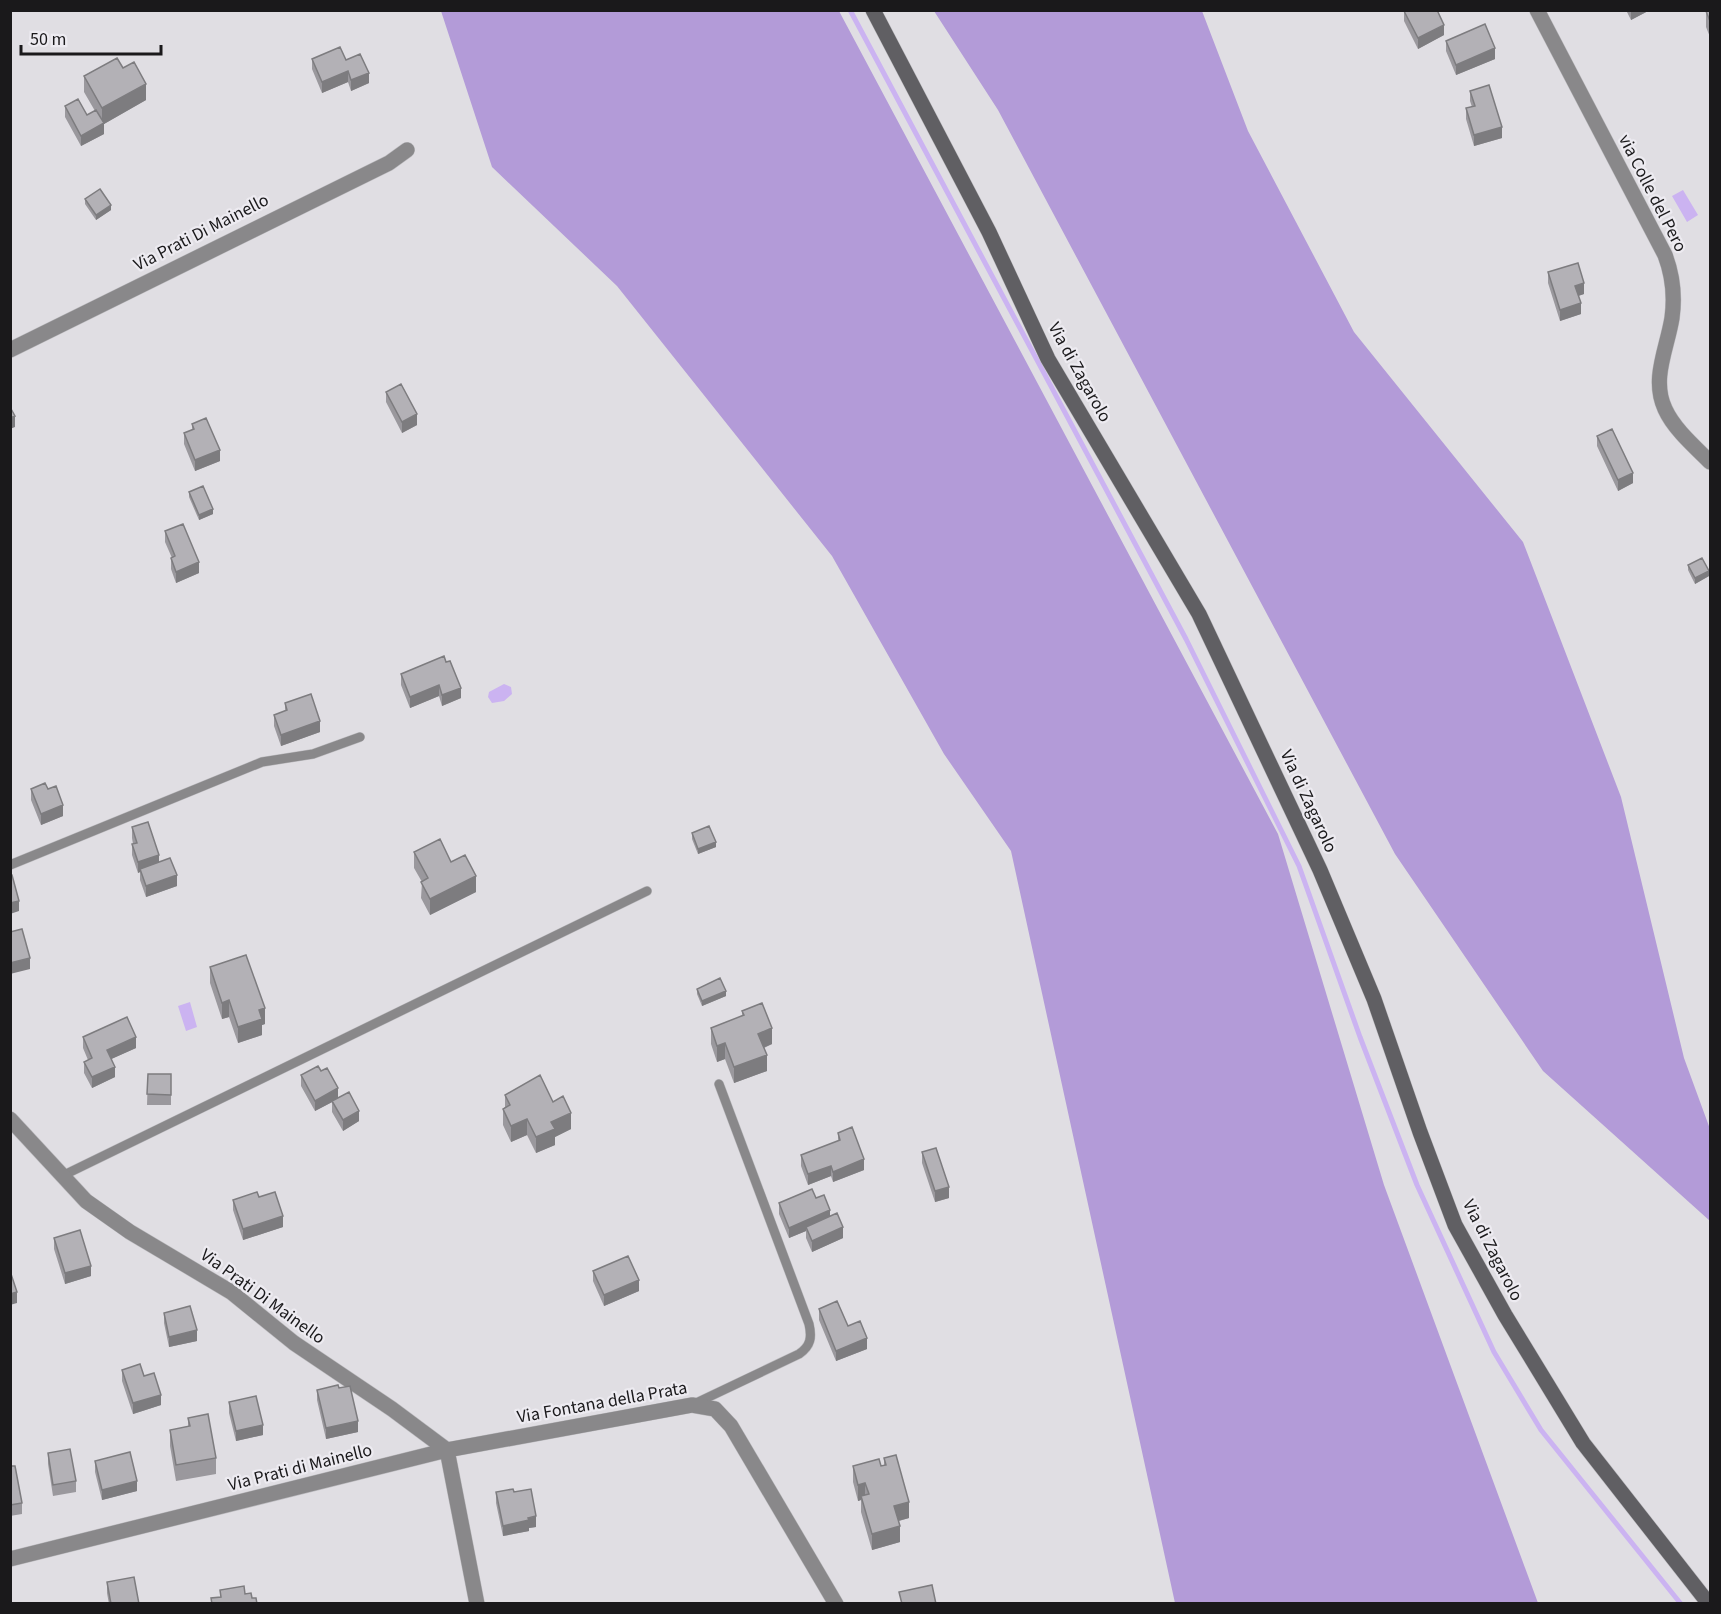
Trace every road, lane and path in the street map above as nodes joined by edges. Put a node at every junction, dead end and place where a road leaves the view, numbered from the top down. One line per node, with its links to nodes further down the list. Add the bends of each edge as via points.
1 (873, 10): 17 (main road, Via di Zagarolo, via 989,232 1048,359 1199,614 1320,870 1374,999 1455,1225 1582,1443)
2 (1537, 10): 5 (street, via Colle del Pero, via 1665,255 1673,292 1660,367 1661,394 1665,410)
3 (407, 150): 4 (street, Via Prati Di Mainello, via 389,163)
4 (10, 350)
5 (1710, 462)
6 (360, 737): 7 (lane, via 313,754 262,762)
7 (10, 865)
8 (648, 891): 11 (lane)
9 (719, 1084): 12 (lane, via 811,1336 808,1347 799,1354)
10 (10, 1119): 11 (street, Via Prati Di Mainello)
11 (62, 1176): 13 (street, Via Prati Di Mainello, via 86,1201 231,1292 294,1343)
12 (692, 1405): 13 (street, Via Fontana della Prata); 16 (street, Via Fontana della Prata, via 715,1409 727,1421)
13 (447, 1450): 14 (street, Via Prati di Mainello); 15 (street)
14 (10, 1559)
15 (477, 1604)
16 (836, 1604)
17 (1708, 1604)

